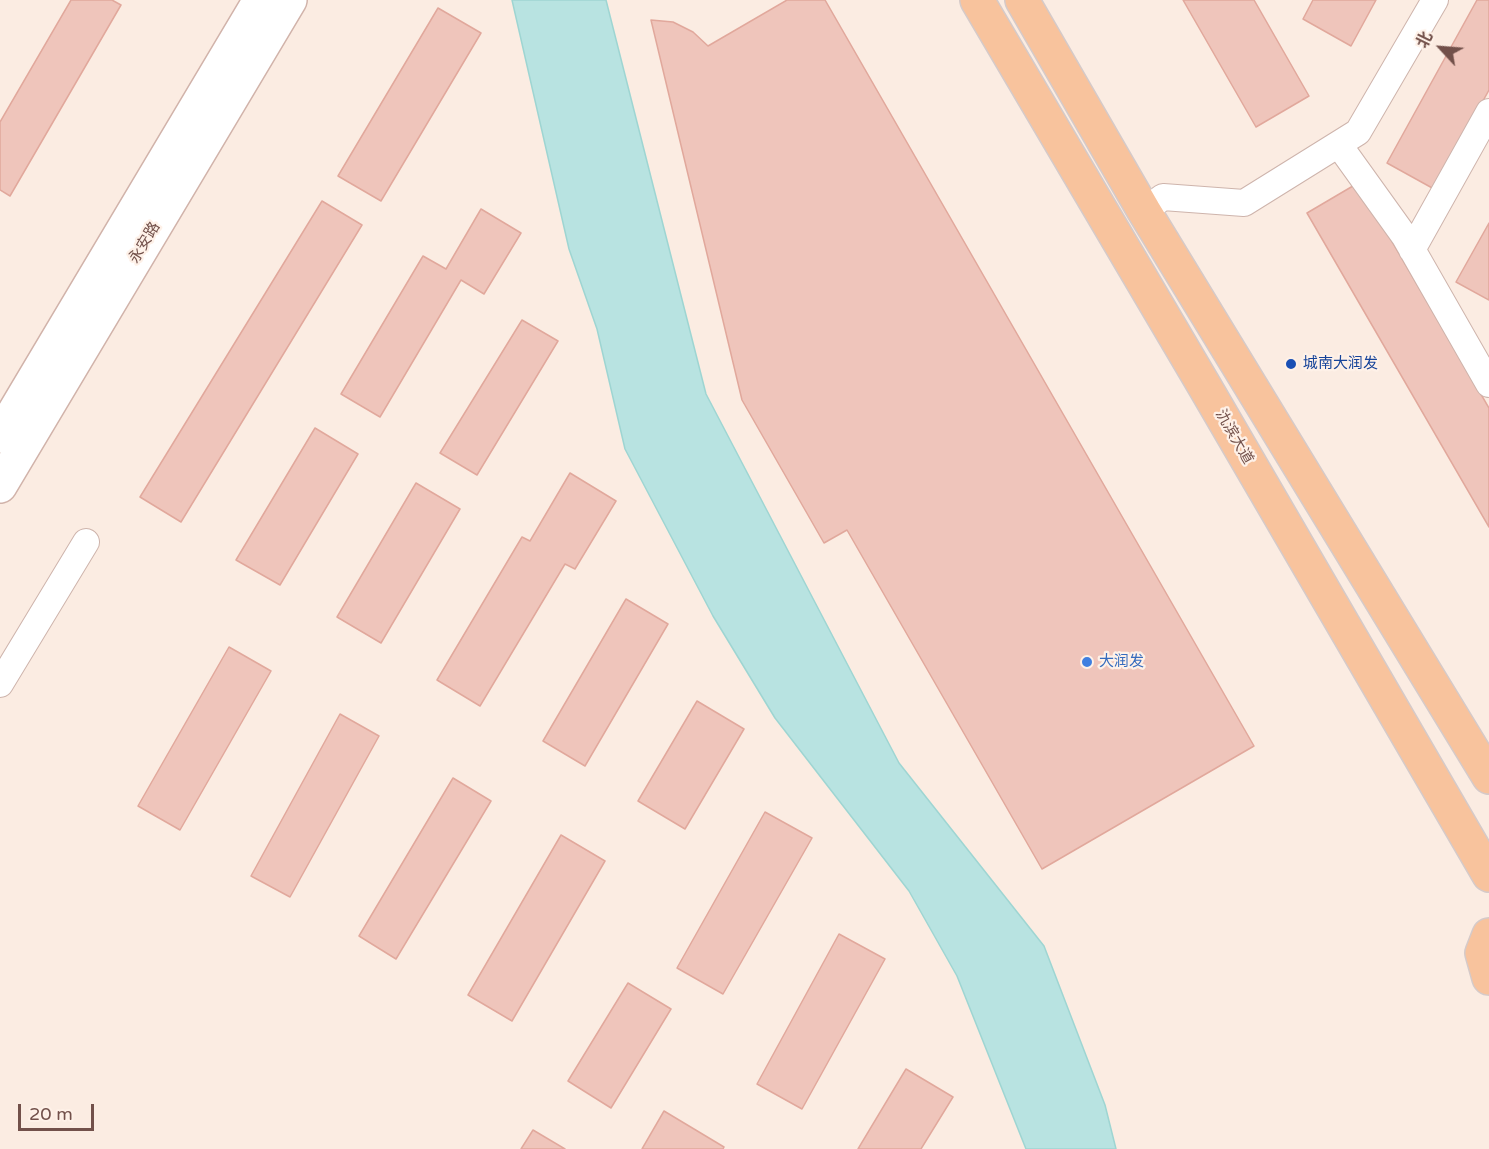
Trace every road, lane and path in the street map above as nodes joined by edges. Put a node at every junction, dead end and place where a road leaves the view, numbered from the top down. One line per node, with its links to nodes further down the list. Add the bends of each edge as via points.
1 (260, 0): 11 (street, 永安路)
2 (290, 0): 12 (street, 永安路)
3 (977, 0): 16 (main road, 氿滨大道)
4 (1022, 0): 8 (main road)
5 (1435, 0): 7 (street, via 1358,132)
6 (1489, 112): 9 (street)
7 (1339, 145): 8 (street, via 1244,204 1163,197); 9 (street)
8 (1144, 211): 15 (main road)
9 (1412, 250): 10 (street)
10 (1489, 384)
11 (0, 436)
12 (0, 486)
13 (86, 542): 14 (street)
14 (0, 684)
15 (1489, 777)
16 (1489, 875)
17 (1489, 935): 18 (main road, via 1482,954)
18 (1489, 978)

